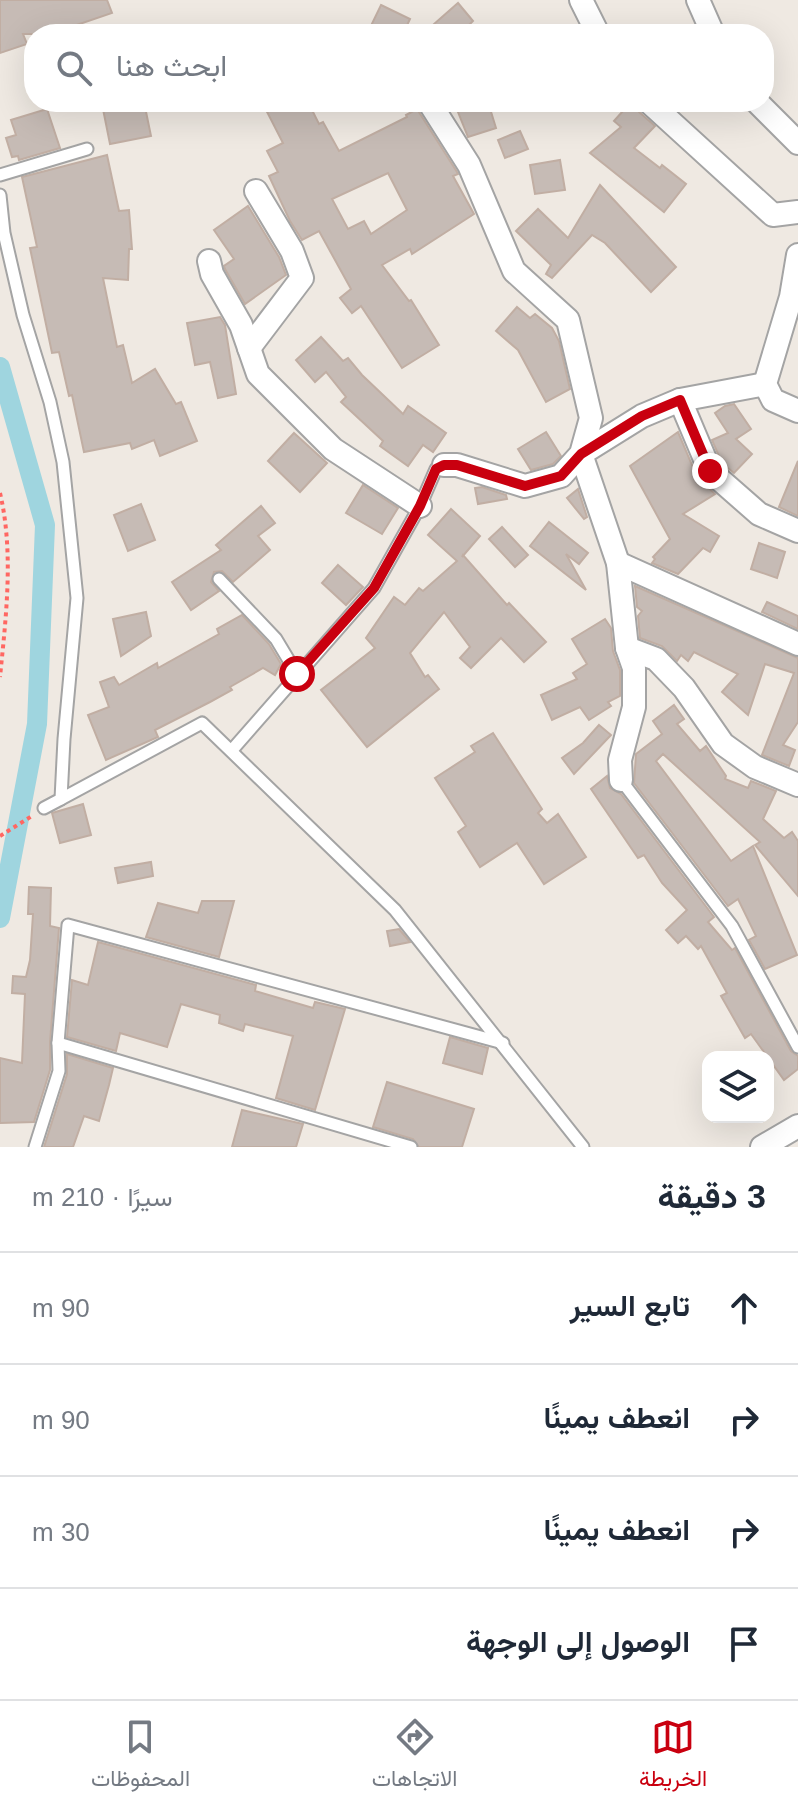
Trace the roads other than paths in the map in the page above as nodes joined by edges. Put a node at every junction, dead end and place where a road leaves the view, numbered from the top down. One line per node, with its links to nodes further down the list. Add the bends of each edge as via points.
1 (581, 0): 3 (street)
2 (698, 0): 4 (street)
3 (593, 24)
4 (709, 24)
5 (435, 112): 20 (street, via 469,165 514,271 568,320 591,418)
6 (660, 112): 13 (street, via 773,215)
7 (767, 112): 8 (street)
8 (798, 143)
9 (87, 149): 10 (lane)
10 (0, 175)
11 (256, 191): 16 (street, via 302,278)
12 (0, 195): 32 (lane, via 23,315 63,462 77,598)
13 (798, 212)
14 (798, 255): 17 (street)
15 (209, 261): 16 (street)
16 (249, 348): 22 (street, via 258,374 333,449)
17 (765, 384): 18 (street); 19 (street, via 773,400)
18 (680, 400): 20 (street, via 642,416); 23 (street, via 710,471 759,514)
19 (798, 411)
20 (581, 454): 21 (street, via 561,476 525,486); 24 (street)
21 (444, 465): 22 (lane, via 436,469)
22 (420, 506): 28 (lane, via 374,588)
23 (798, 531)
24 (618, 563): 26 (street); 27 (street)
25 (219, 579): 28 (lane, via 276,639)
26 (798, 644)
27 (627, 648): 30 (street, via 634,668 634,707 620,760); 31 (street, via 656,659 684,688 723,744 755,767)
28 (297, 674): 29 (lane)
29 (232, 750): 32 (lane, via 202,723); 35 (lane, via 395,910)
30 (621, 780): 36 (lane, via 732,926)
31 (798, 785)
32 (61, 799): 33 (lane)
33 (44, 808)
34 (58, 1043): 35 (lane, via 68,925); 38 (lane, via 59,1071); 39 (lane)
35 (503, 1043): 40 (lane)
36 (798, 1047)
37 (798, 1126): 41 (street)
38 (35, 1147)
39 (411, 1147)
40 (583, 1147)
41 (762, 1147)

